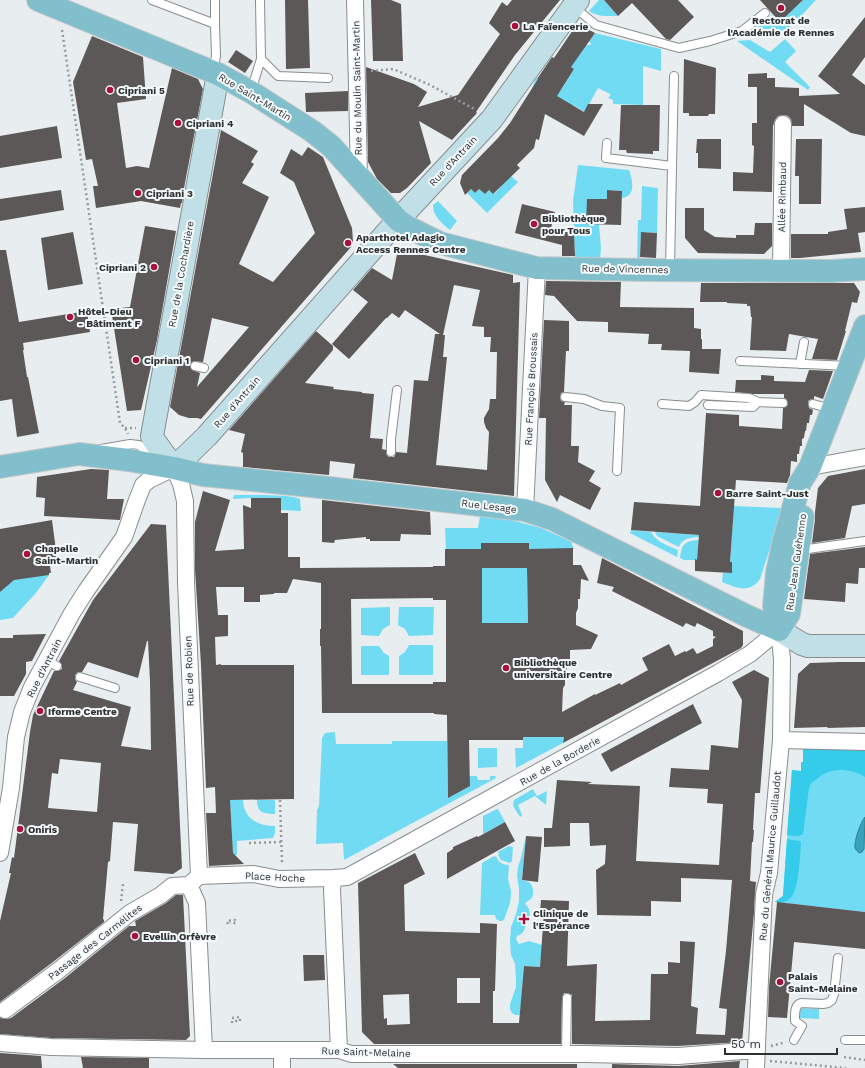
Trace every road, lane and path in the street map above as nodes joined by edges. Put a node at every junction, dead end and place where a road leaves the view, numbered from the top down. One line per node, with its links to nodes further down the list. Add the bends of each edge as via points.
1 (38, 0): 7 (main road, Rue Saint-Martin)
2 (152, 0): 9 (lane)
3 (215, 0): 9 (lane)
4 (260, 0): 10 (lane)
5 (354, 0): 11 (street, Rue du Moulin Saint-Martin)
6 (576, 3): 8 (lane, via 596,25 679,48 710,42 742,31); 16 (main road, Rue d'Antrain)
7 (59, 8): 12 (main road, Rue Saint-Martin); 39 (path, via 120,423 129,436)
8 (765, 13)
9 (215, 24): 12 (lane)
10 (261, 59): 14 (lane, via 278,76); 15 (lane)
11 (356, 72): 16 (path, via 393,69 428,84); 20 (street, Rue du Moulin Saint-Martin)
12 (216, 73): 15 (main road, Rue Saint-Martin); 45 (main road, Rue de la Cochardière, via 152,436)
13 (674, 76): 19 (lane)
14 (328, 78)
15 (251, 92): 20 (main road, Rue Saint-Martin, via 332,146)
16 (492, 119): 21 (main road, Rue d'Antrain)
17 (783, 124): 25 (street, Allée Rimbaud)
18 (607, 143): 19 (lane, via 606,158)
19 (672, 166): 23 (lane)
20 (359, 176): 21 (main road, Rue Saint-Martin)
21 (398, 220): 22 (main road, Rue de Vincennes, via 440,244); 45 (main road, Rue d'Antrain, via 206,436)
22 (536, 268): 23 (main road, Rue de Vincennes); 47 (street, Rue François Broussais, via 535,396)
23 (670, 270): 25 (main road, Rue de Vincennes)
24 (864, 270): 25 (main road, Rue de Vincennes)
25 (781, 271)
26 (865, 326): 31 (main road, Rue Jean Guéhenno)
27 (804, 342): 29 (lane)
28 (740, 361): 29 (lane)
29 (800, 364): 31 (lane)
30 (195, 366): 32 (lane)
31 (849, 366): 44 (main road, Rue Jean Guéhenno, via 823,407)
32 (204, 368)
33 (397, 390): 40 (lane)
34 (565, 397): 46 (lane, via 620,408)
35 (758, 402): 36 (lane); 37 (lane, via 749,398 701,395 689,406); 38 (lane, via 753,406)
36 (783, 403)
37 (662, 404)
38 (708, 405)
39 (130, 444): 41 (lane); 45 (lane, via 139,445)
40 (391, 452)
41 (79, 454): 43 (main road, Rue Lesage); 45 (main road, Rue Lesage)
42 (865, 457): 44 (street)
43 (0, 467)
44 (810, 467): 49 (main road, Rue Jean Guéhenno, via 800,483)
45 (174, 468): 47 (main road, Rue Lesage, via 210,476 390,490); 59 (street, Rue d'Antrain, via 143,485 124,537 72,613 52,663 32,687 16,737 11,788); 62 (street, Rue de Robien, via 185,501)
46 (617, 471)
47 (525, 510): 50 (main road, Rue Lesage, via 552,519)
48 (865, 541): 49 (lane, via 808,550)
49 (791, 546): 50 (main road, Rue Jean Guéhenno, via 777,572 774,606)
50 (779, 630): 51 (main road, via 808,646); 54 (street, Rue du Général Maurice Guillaudot, via 782,659); 61 (street, Rue de la Borderie, via 750,654 718,674 347,877)
51 (865, 646)
52 (80, 677): 53 (lane)
53 (115, 688)
54 (781, 740): 55 (street); 75 (street, Rue du Général Maurice Guillaudot, via 769,873 764,894)
55 (865, 742)
56 (280, 800): 57 (path)
57 (281, 842): 58 (path); 60 (path)
58 (249, 843)
59 (0, 853)
60 (282, 862)
61 (334, 878): 62 (street, Place Hoche, via 279,879 254,874); 72 (street, via 332,889)
62 (194, 881): 65 (street, Passage des Carmélites, via 172,886 130,913); 70 (street)
63 (838, 958): 66 (lane, via 832,1000 823,1004 801,1003 796,1006 795,1021 802,1026)
64 (567, 998): 73 (lane)
65 (5, 1010)
66 (794, 1040): 75 (path)
67 (845, 1040): 68 (lane)
68 (865, 1040)
69 (0, 1043): 70 (street, Rue Saint-Melaine, via 51,1047)
70 (204, 1050): 71 (street, Rue Saint-Melaine)
71 (282, 1050): 72 (street, Rue Saint-Melaine); 77 (street)
72 (339, 1050): 73 (street, Rue Saint-Melaine, via 351,1054)
73 (566, 1054): 75 (street, Rue Saint-Melaine)
74 (844, 1056): 76 (path)
75 (757, 1059): 78 (path)
76 (865, 1060)
77 (282, 1068)
78 (846, 1068)

